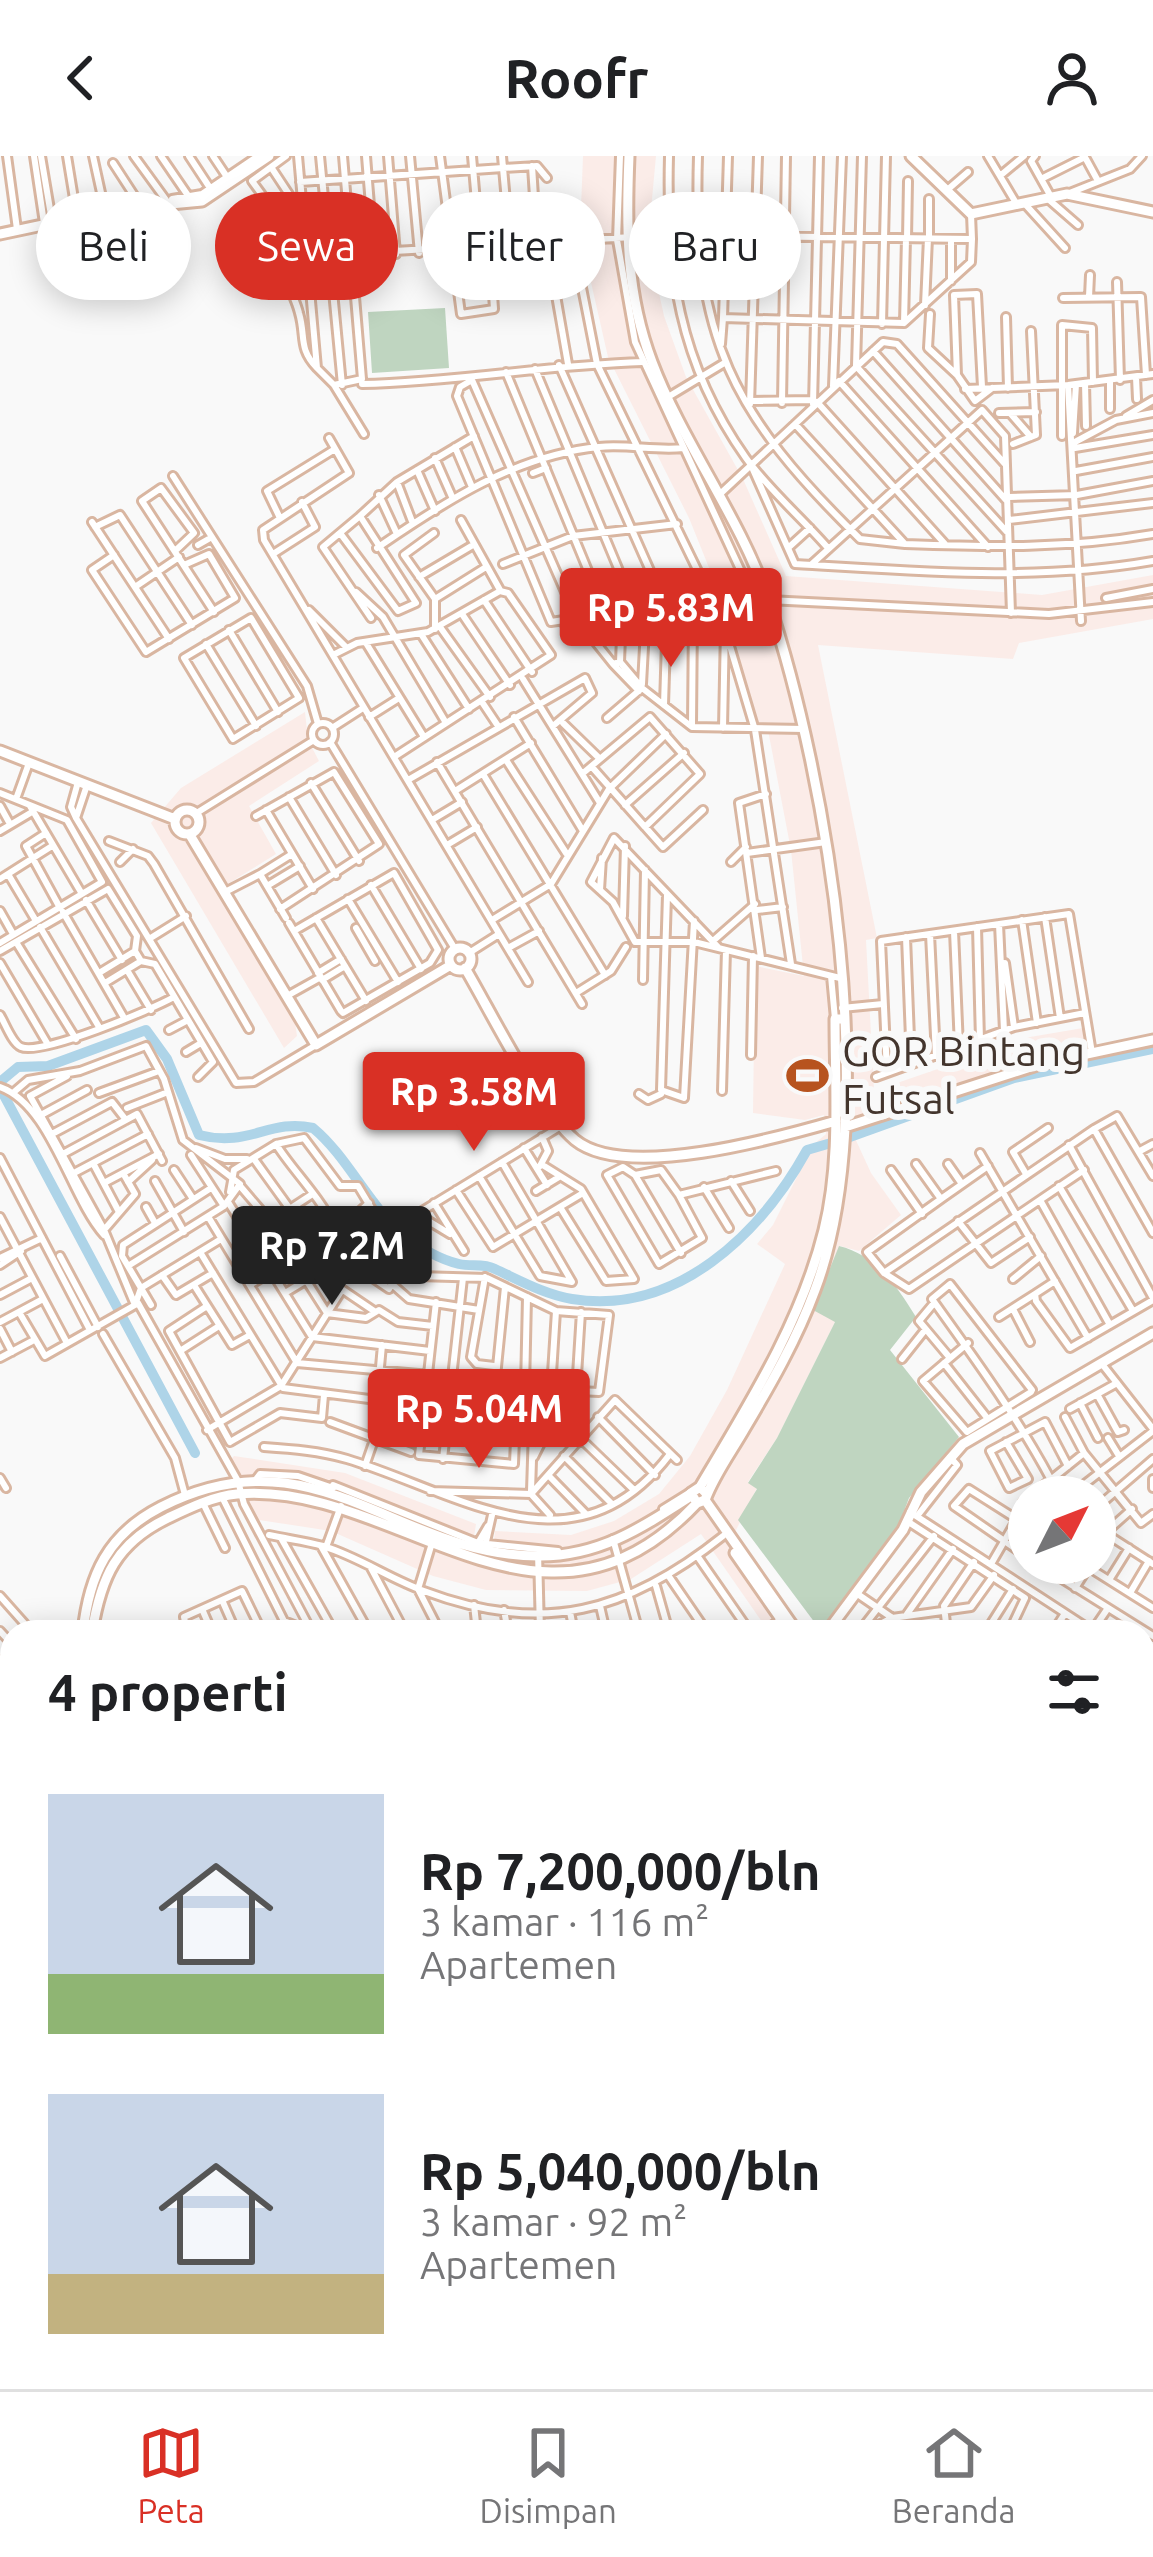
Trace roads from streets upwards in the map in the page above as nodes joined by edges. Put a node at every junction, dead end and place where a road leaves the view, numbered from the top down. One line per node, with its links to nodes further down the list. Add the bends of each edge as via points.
1 (7, 156): 56 (street)
2 (37, 156): 64 (street)
3 (67, 156): 65 (street)
4 (134, 156): 68 (street)
5 (161, 156): 69 (street)
6 (189, 156): 62 (street)
7 (213, 156): 52 (street)
8 (238, 156): 42 (street)
9 (258, 156): 42 (street)
10 (286, 156): 40 (street)
11 (298, 156): 60 (street)
12 (320, 156): 57 (street)
13 (343, 156): 53 (street)
14 (366, 156): 51 (street)
15 (388, 156): 49 (street)
16 (410, 156): 48 (street)
17 (440, 156): 46 (street)
18 (472, 156): 44 (street)
19 (502, 156): 43 (street)
20 (624, 156): 105 (street)
21 (669, 156): 80 (street)
22 (698, 156): 81 (street)
23 (728, 156): 82 (street)
24 (758, 156): 83 (street)
25 (786, 156): 84 (street)
26 (819, 156): 99 (street)
27 (842, 156): 101 (street)
28 (862, 156): 102 (street)
29 (886, 156): 103 (street)
30 (977, 156): 31 (street)
31 (988, 156): 50 (street)
32 (1024, 156): 50 (street)
33 (1035, 156): 55 (street)
34 (1121, 156): 45 (street)
35 (1142, 156): 45 (street)
36 (1083, 157): 55 (street); 59 (street)
37 (94, 159): 39 (street); 66 (street)
38 (919, 159): 63 (street)
39 (115, 160): 67 (street)
40 (270, 161): 70 (street, via 252,181); 71 (street); 88 (street)
41 (533, 164): 43 (street); 54 (street)
42 (244, 166): 52 (street)
43 (503, 168): 44 (street); 79 (street)
44 (473, 170): 46 (street); 78 (street)
45 (1130, 170): 59 (street)
46 (442, 171): 48 (street); 77 (street)
47 (968, 172): 63 (street)
48 (411, 173): 49 (street); 111 (street)
49 (389, 175): 51 (street); 76 (street)
50 (1001, 175): 91 (street)
51 (368, 176): 53 (street); 75 (street)
52 (227, 177): 62 (street)
53 (345, 178): 57 (street); 74 (street)
54 (547, 178)
55 (1043, 178): 86 (street)
56 (10, 179): 58 (street); 96 (street)
57 (322, 180): 60 (street); 73 (street)
58 (0, 181)
59 (1098, 181): 85 (street)
60 (300, 182): 72 (street)
61 (908, 182): 104 (street)
62 (211, 188): 88 (street)
63 (946, 191): 93 (street)
64 (43, 192)
65 (73, 192)
66 (101, 192)
67 (137, 192)
68 (160, 192)
69 (186, 192)
70 (260, 192)
71 (289, 192)
72 (301, 192)
73 (323, 192)
74 (346, 192)
75 (369, 192)
76 (391, 192)
77 (444, 192)
78 (475, 192)
79 (505, 192)
80 (668, 192)
81 (697, 192)
82 (727, 192)
83 (757, 192)
84 (786, 192)
85 (1067, 194): 86 (street); 92 (street)
86 (1048, 195): 91 (street); 95 (street)
87 (191, 197): 88 (street)
88 (203, 197): 89 (street)
89 (191, 198)
90 (929, 199): 106 (street)
91 (1019, 202): 93 (street); 110 (street)
92 (1153, 212)
93 (972, 217): 108 (street)
94 (36, 225): 96 (street)
95 (1078, 225)
96 (17, 229): 97 (street)
97 (0, 233)
98 (801, 237): 99 (street)
99 (816, 237): 101 (street); 140 (street)
100 (629, 238): 105 (street)
101 (839, 238): 102 (street); 141 (street)
102 (861, 238): 103 (street); 142 (street)
103 (883, 238): 104 (street); 144 (street)
104 (907, 238): 106 (street); 143 (street)
105 (621, 239): 109 (street); 148 (street)
106 (928, 239): 107 (street); 135 (street)
107 (951, 239): 108 (street); 115 (street)
108 (972, 239): 115 (street, via 971,262)
109 (605, 240)
110 (1065, 248)
111 (419, 253): 112 (street); 113 (street)
112 (422, 253)
113 (398, 254)
114 (1090, 275): 120 (street)
115 (950, 281): 135 (street)
116 (1117, 282): 119 (street)
117 (1153, 294): 118 (street)
118 (1138, 295): 119 (street); 157 (street)
119 (1116, 296): 120 (street); 161 (street)
120 (1089, 297): 121 (street)
121 (1063, 298)
122 (294, 300): 153 (street, via 301,345)
123 (310, 300): 153 (street)
124 (332, 300): 166 (street)
125 (355, 300): 164 (street)
126 (458, 300): 127 (street, via 461,314 487,313)
127 (493, 300)
128 (552, 300): 151 (street)
129 (584, 300): 150 (street)
130 (675, 300): 158 (street)
131 (704, 300): 146 (street)
132 (723, 300): 137 (street)
133 (754, 300): 138 (street)
134 (784, 300): 139 (street)
135 (928, 309): 143 (street); 156 (street, via 921,341)
136 (1006, 317): 170 (street)
137 (723, 318): 138 (street); 146 (street)
138 (754, 320): 139 (street); 177 (street)
139 (784, 320): 140 (street); 176 (street)
140 (814, 321): 141 (street); 175 (street)
141 (837, 323): 142 (street); 163 (street)
142 (860, 323): 144 (street); 152 (street)
143 (904, 323): 144 (street)
144 (882, 324)
145 (1031, 331): 168 (street)
146 (720, 349): 149 (street)
147 (872, 351): 152 (street); 184 (street, via 897,344); 193 (street)
148 (647, 362): 150 (street); 172 (street); 200 (street)
149 (726, 362): 158 (street); 177 (street)
150 (597, 364): 151 (street); 196 (street)
151 (564, 365): 154 (street); 199 (street)
152 (856, 366): 163 (street); 203 (street)
153 (317, 368): 166 (street)
154 (535, 368): 155 (street); 202 (street)
155 (506, 372): 160 (street); 206 (street)
156 (957, 374): 167 (street, via 954,297 977,294); 171 (street)
157 (1149, 374): 159 (street)
158 (702, 376): 172 (street); 207 (street)
159 (1136, 377): 161 (street); 173 (street)
160 (472, 380): 164 (street); 189 (street, via 457,394); 210 (street)
161 (1120, 380): 162 (street)
162 (1110, 381): 165 (street); 178 (street)
163 (836, 383): 175 (street); 208 (street)
164 (362, 384): 166 (street)
165 (1077, 384): 165 (street, via 1092,328 1066,324 1058,330); 168 (street); 186 (street); 190 (street); 194 (street)
166 (338, 385): 187 (street)
167 (982, 387): 169 (street); 171 (street)
168 (1034, 387): 170 (street); 179 (street)
169 (992, 388): 170 (street); 171 (street, via 977,402)
170 (1008, 388)
171 (964, 389)
172 (668, 397): 223 (street)
173 (1137, 399)
174 (1153, 400): 183 (street)
175 (814, 402): 176 (street); 185 (street); 219 (street)
176 (782, 403): 177 (street)
177 (750, 404): 197 (street)
178 (1111, 409)
179 (1036, 412): 181 (street); 191 (street)
180 (1000, 413): 181 (street)
181 (1010, 413): 191 (street)
182 (1153, 413): 183 (street)
183 (1123, 418): 194 (street)
184 (966, 423): 193 (street); 209 (street); 209 (street, via 984,412 1005,436)
185 (795, 424): 197 (street); 227 (street)
186 (1086, 426)
187 (364, 434)
188 (1153, 435): 194 (street)
189 (475, 436): 198 (street); 215 (street)
190 (1062, 436)
191 (1031, 437): 195 (street)
192 (329, 438): 201 (street)
193 (950, 438): 203 (street); 224 (street)
194 (1074, 441): 212 (street)
195 (1013, 444)
196 (636, 446): 199 (street); 200 (street); 236 (street)
197 (770, 446): 207 (street); 240 (street)
198 (455, 447): 205 (street); 218 (street)
199 (598, 447): 202 (street); 238 (street)
200 (683, 448): 223 (street)
201 (335, 449): 225 (street, via 349,473); 231 (street, via 267,491)
202 (571, 452): 206 (street); 241 (street)
203 (934, 452): 208 (street); 245 (street)
204 (1153, 457): 212 (street)
205 (435, 458): 211 (street); 222 (street)
206 (544, 464): 210 (street); 213 (street); 248 (street)
207 (751, 465): 223 (street); 228 (street); 237 (street)
208 (917, 467): 219 (street); 254 (street)
209 (1007, 467): 224 (street)
210 (513, 469): 215 (street); 253 (street)
211 (416, 470): 217 (street); 229 (street)
212 (1076, 470): 220 (street)
213 (533, 473)
214 (173, 476): 247 (street)
215 (492, 478): 218 (street); 262 (street)
216 (1153, 481): 220 (street)
217 (397, 482): 221 (street); 235 (street)
218 (472, 487): 222 (street)
219 (895, 488): 227 (street); 251 (street)
220 (1077, 495): 224 (street); 230 (street)
221 (380, 496): 232 (street); 244 (street)
222 (453, 499): 229 (street)
223 (717, 499): 279 (street); 294 (street)
224 (1009, 500): 234 (street)
225 (302, 502): 231 (street); 260 (street, via 315,527)
226 (1153, 502): 230 (street)
227 (872, 508): 240 (street); 250 (street)
228 (793, 509): 237 (street); 239 (street)
229 (435, 511): 235 (street)
230 (1078, 515): 234 (street); 255 (street)
231 (279, 516): 260 (street, via 263,530)
232 (360, 516): 242 (street); 256 (street)
233 (461, 520): 249 (street)
234 (1009, 520): 245 (street)
235 (413, 524): 244 (street)
236 (677, 524): 238 (street); 293 (street)
237 (776, 524): 257 (street)
238 (631, 525): 241 (street); 284 (street)
239 (810, 527): 257 (street); 258 (street)
240 (849, 529): 250 (street, via 860,539); 258 (street)
241 (603, 530): 248 (street); 283 (street)
242 (340, 532): 272 (street); 276 (street, via 324,551)
243 (434, 533): 271 (street, via 405,551)
244 (397, 534): 256 (street)
245 (1010, 534): 259 (street)
246 (1153, 534): 255 (street)
247 (212, 536): 252 (street); 310 (street)
248 (573, 536): 253 (street); 289 (street)
249 (473, 544): 267 (street); 271 (street)
250 (905, 544): 251 (street)
251 (945, 544): 254 (street)
252 (198, 546): 263 (street); 263 (street); 263 (street, via 161,488 142,501); 288 (street, via 235,595)
253 (546, 547): 262 (street); 296 (street)
254 (988, 547): 259 (street)
255 (1078, 547): 259 (street); 269 (street)
256 (377, 548): 272 (street, via 416,602 398,611)
257 (788, 548): 266 (street, via 795,564)
258 (829, 548): 266 (street)
259 (1010, 550): 270 (street)
260 (272, 554): 282 (street)
261 (114, 555): 268 (street, via 94,524 120,515); 273 (street); 305 (street, via 92,569 146,652)
262 (523, 555): 265 (street); 298 (street, via 551,622)
263 (179, 558): 268 (street); 288 (street)
264 (1153, 561): 269 (street)
265 (503, 564)
266 (810, 565): 270 (street)
267 (486, 567): 275 (street); 277 (street)
268 (157, 572): 273 (street); 299 (street)
269 (1079, 574): 270 (street); 287 (street)
270 (1010, 576): 290 (street)
271 (419, 577): 277 (street)
272 (372, 578): 276 (street)
273 (135, 586): 305 (street)
274 (1153, 590): 278 (street)
275 (500, 591): 280 (street); 315 (street, via 551,655)
276 (355, 592): 295 (street); 306 (street)
277 (435, 598): 301 (street)
278 (1106, 598)
279 (768, 600): 290 (street); 294 (street)
280 (484, 601): 291 (street); 315 (street)
281 (1153, 602): 287 (street)
282 (306, 608): 309 (street); 311 (street)
283 (635, 609): 285 (street); 286 (street)
284 (667, 609): 286 (street); 292 (street); 323 (street)
285 (622, 610): 289 (street); 314 (street)
286 (646, 610): 319 (street)
287 (1081, 610): 290 (street); 297 (street)
288 (214, 612): 299 (street)
289 (605, 612): 296 (street)
290 (1011, 613)
291 (462, 614): 301 (street); 318 (street)
292 (693, 614): 293 (street); 336 (street)
293 (719, 616): 294 (street); 300 (street)
294 (767, 616): 340 (street)
295 (370, 618)
296 (577, 619): 298 (street); 303 (street)
297 (1081, 621)
298 (563, 622): 303 (street, via 574,637)
299 (192, 626): 305 (street)
300 (724, 627): 338 (street); 339 (street)
301 (438, 628): 304 (street); 321 (street)
302 (229, 630): 308 (street); 312 (street, via 252,619); 313 (street)
303 (586, 632): 314 (street)
304 (421, 634): 306 (street); 325 (street)
305 (169, 639)
306 (395, 639): 307 (street); 330 (street)
307 (365, 641): 309 (street); 320 (street)
308 (206, 644): 333 (street); 333 (street, via 184,658 233,740)
309 (347, 647): 311 (street)
310 (285, 652): 312 (street); 332 (street, via 311,694)
311 (333, 655): 324 (street)
312 (272, 660): 313 (street); 317 (street); 326 (street, via 299,696)
313 (249, 663): 317 (street)
314 (617, 663): 319 (street)
315 (532, 672): 316 (street)
316 (523, 678): 318 (street); 322 (street)
317 (259, 680): 326 (street)
318 (510, 686): 321 (street)
319 (640, 690): 323 (street); 329 (street)
320 (399, 698): 327 (street); 342 (street)
321 (486, 699): 325 (street); 334 (street)
322 (538, 703): 328 (street); 331 (street, via 585,678 592,693); 335 (street)
323 (664, 705): 336 (street)
324 (363, 707): 327 (street); 337 (street)
325 (469, 710): 330 (street)
326 (278, 712): 333 (street)
327 (369, 717): 348 (street)
328 (514, 717): 334 (street); 345 (street)
329 (608, 718)
330 (446, 723): 342 (street)
331 (563, 723): 335 (street); 349 (street)
332 (318, 724): 337 (street); 343 (street)
333 (256, 725)
334 (499, 726): 352 (street)
335 (553, 726): 355 (street)
336 (692, 727): 338 (street)
337 (332, 728): 344 (street)
338 (723, 728): 339 (street)
339 (755, 730): 340 (street); 362 (street)
340 (804, 730): 384 (street)
341 (666, 734): 347 (street); 349 (street, via 647,717); 359 (street)
342 (424, 737): 348 (street)
343 (314, 740): 344 (street); 372 (street)
344 (330, 742): 444 (street)
345 (531, 743): 350 (street); 380 (street)
346 (0, 751): 351 (street)
347 (684, 753): 368 (street); 378 (street, via 698,778)
348 (394, 757): 356 (street)
349 (600, 759): 353 (street)
350 (506, 760): 354 (street); 392 (street)
351 (30, 763): 358 (street); 364 (street)
352 (437, 763): 356 (street); 360 (street)
353 (592, 767): 355 (street); 359 (street)
354 (483, 774): 360 (street); 403 (street)
355 (582, 774): 366 (street)
356 (408, 780): 375 (street)
357 (311, 783): 363 (street); 394 (street); 394 (street, via 337,774 380,844)
358 (82, 784): 374 (street); 437 (street, via 76,818)
359 (609, 789): 366 (street); 368 (street)
360 (455, 790): 365 (street)
361 (0, 794): 364 (street)
362 (766, 794): 389 (street, via 739,800); 390 (street)
363 (289, 797): 370 (street); 401 (street)
364 (16, 799): 369 (street)
365 (462, 802): 375 (street); 377 (street)
366 (600, 803): 380 (street)
367 (0, 806): 376 (street)
368 (625, 806): 378 (street)
369 (31, 809): 376 (street); 381 (street); 409 (street, via 67,820 101,876)
370 (266, 810): 373 (street); 391 (street)
371 (704, 810): 378 (street, via 663,847)
372 (196, 814): 374 (street, via 181,811); 382 (street)
373 (256, 816)
374 (175, 819): 382 (street, via 176,829)
375 (432, 820): 385 (street)
376 (10, 825): 379 (street)
377 (477, 827): 385 (street); 411 (street)
378 (645, 827)
379 (0, 831)
380 (583, 831): 392 (street)
381 (46, 833): 386 (street); 393 (street, via 26,846)
382 (190, 835): 407 (street)
383 (110, 841): 388 (street)
384 (826, 842): 390 (street); 461 (street)
385 (447, 844): 420 (street)
386 (53, 845): 393 (street); 409 (street)
387 (626, 846): 398 (street); 421 (street); 421 (street, via 615,837 590,878)
388 (133, 849): 395 (street); 417 (street, via 148,856)
389 (746, 850): 390 (street); 396 (street); 412 (street)
390 (776, 850): 413 (street)
391 (292, 854): 397 (street); 400 (street)
392 (567, 855): 403 (street)
393 (32, 858): 399 (street); 415 (street)
394 (359, 861): 401 (street)
395 (120, 862)
396 (731, 862)
397 (300, 866): 405 (street); 406 (street)
398 (645, 867): 408 (street); 438 (street)
399 (8, 874): 402 (street); 424 (street)
400 (260, 874): 405 (street); 407 (street)
401 (336, 875): 406 (street)
402 (0, 880)
403 (550, 884): 411 (street); 459 (street)
404 (370, 885): 410 (street); 454 (street); 454 (street, via 395,874 437,946)
405 (267, 886): 414 (street)
406 (313, 889): 414 (street)
407 (225, 892): 468 (street)
408 (668, 892): 422 (street); 436 (street)
409 (84, 897): 415 (street); 446 (street, via 110,891 137,936); 449 (street)
410 (348, 899): 419 (street); 426 (street)
411 (522, 903): 420 (street); 429 (street)
412 (756, 907): 413 (street); 440 (street); 447 (street)
413 (784, 907): 453 (street)
414 (280, 909): 430 (street)
415 (61, 910): 424 (street); 458 (street)
416 (0, 911): 435 (street)
417 (186, 916): 437 (street); 482 (street)
418 (1046, 917): 423 (street); 473 (street, via 1069,914); 477 (street)
419 (316, 918): 430 (street); 451 (street)
420 (493, 920): 431 (street)
421 (623, 920): 438 (street, via 635,942)
422 (694, 920): 439 (street); 440 (street)
423 (1022, 920): 425 (street); 479 (street)
424 (38, 924): 435 (street); 480 (street)
425 (999, 924): 427 (street); 481 (street); 484 (street)
426 (359, 926): 433 (street); 448 (street)
427 (977, 927): 428 (street); 487 (street)
428 (953, 930): 432 (street); 493 (street)
429 (538, 931): 443 (street); 466 (street)
430 (294, 932): 460 (street)
431 (500, 934): 443 (street); 445 (street)
432 (930, 934): 434 (street); 497 (street)
433 (343, 935)
434 (907, 937): 471 (street, via 881,941); 498 (street)
435 (15, 938): 441 (street); 486 (street)
436 (667, 941): 438 (street); 439 (street); 510 (street)
437 (152, 942): 446 (street); 491 (street, via 236,1082 254,1082)
438 (644, 942): 462 (street)
439 (694, 943): 440 (street); 510 (street, via 687,1095)
440 (719, 946): 447 (street); 506 (street)
441 (0, 947)
442 (626, 947): 459 (street)
443 (508, 948): 465 (street)
444 (455, 949): 445 (street); 452 (street)
445 (469, 953): 455 (street)
446 (138, 956): 449 (street); 457 (street); 467 (street, via 155,964)
447 (757, 957): 453 (street); 496 (street)
448 (379, 959): 456 (street); 464 (street)
449 (122, 960): 458 (street)
450 (0, 963): 490 (street)
451 (343, 963): 460 (street); 469 (street)
452 (451, 965): 455 (street); 491 (street)
453 (791, 966): 461 (street)
454 (421, 968): 464 (street)
455 (465, 968): 515 (street)
456 (363, 969)
457 (127, 970): 463 (street); 472 (street)
458 (99, 973): 463 (street)
459 (605, 975): 466 (street)
460 (320, 977): 468 (street); 469 (street, via 344,1013)
461 (836, 977): 474 (street)
462 (643, 980)
463 (105, 982): 476 (street)
464 (398, 982): 469 (street)
465 (528, 982)
466 (576, 993): 470 (street)
467 (174, 997): 472 (street); 478 (street)
468 (287, 997): 491 (street)
469 (366, 1001)
470 (582, 1004)
471 (883, 1004): 474 (street); 500 (street)
472 (151, 1010): 476 (street)
473 (1085, 1013): 477 (street); 495 (street)
474 (840, 1015): 514 (street)
475 (0, 1016): 485 (street)
476 (123, 1016): 480 (street)
477 (1060, 1018): 479 (street)
478 (188, 1020): 483 (street); 489 (street)
479 (1037, 1023): 481 (street)
480 (99, 1027): 486 (street)
481 (1014, 1028): 484 (street)
482 (249, 1029)
483 (169, 1030)
484 (1004, 1031): 487 (street)
485 (14, 1038): 490 (street, via 22,1047); 492 (street)
486 (76, 1039): 490 (street)
487 (980, 1040): 493 (street)
488 (1153, 1040): 495 (street)
489 (201, 1043): 494 (street); 502 (street, via 214,1066)
490 (48, 1045)
491 (316, 1045)
492 (0, 1046)
493 (959, 1047): 497 (street)
494 (186, 1052)
495 (1092, 1054): 514 (street)
496 (752, 1055)
497 (935, 1056): 498 (street)
498 (911, 1064): 500 (street)
499 (159, 1070): 504 (street, via 144,1045); 507 (street); 508 (street)
500 (887, 1073): 503 (street)
501 (67, 1076): 512 (street, via 30,1096)
502 (198, 1076)
503 (876, 1077)
504 (7, 1090): 602 (street)
505 (87, 1090): 512 (street)
506 (722, 1090)
507 (99, 1093)
508 (168, 1093): 511 (street); 521 (street)
509 (639, 1094): 510 (street)
510 (661, 1094)
511 (127, 1108)
512 (41, 1115): 518 (street)
513 (125, 1120): 518 (street, via 112,1102); 519 (street, via 137,1114); 528 (street)
514 (840, 1124): 531 (street); 745 (street, via 830,1230 795,1337)
515 (561, 1126): 520 (street); 531 (street, via 590,1150)
516 (1048, 1128): 548 (street, via 1013,1152)
517 (1094, 1129): 523 (street); 526 (street, via 1118,1116); 601 (street)
518 (52, 1134): 528 (street)
519 (148, 1134): 530 (street); 535 (street)
520 (542, 1137): 525 (street); 539 (street, via 548,1148)
521 (183, 1140): 533 (street, via 208,1154); 549 (street)
522 (276, 1144): 533 (street); 570 (street); 576 (street, via 304,1138 340,1186 356,1184)
523 (1069, 1144): 544 (street); 548 (street)
524 (1153, 1144): 526 (street)
525 (524, 1148): 534 (street); 539 (street)
526 (1140, 1151): 554 (street)
527 (980, 1153): 538 (street)
528 (63, 1154): 547 (street)
529 (190, 1155): 564 (street)
530 (160, 1157): 546 (street); 557 (street)
531 (646, 1157): 542 (street)
532 (0, 1158): 540 (street)
533 (252, 1159): 549 (street); 581 (street)
534 (502, 1162): 551 (street); 592 (street)
535 (93, 1163): 547 (street); 558 (street)
536 (948, 1163): 559 (street)
537 (916, 1164): 573 (street)
538 (988, 1166): 559 (street); 566 (street)
539 (539, 1167): 552 (street); 560 (street)
540 (3, 1169): 607 (street)
541 (174, 1170): 571 (street)
542 (649, 1170): 550 (street); 569 (street, via 664,1172)
543 (890, 1170): 587 (street)
544 (1084, 1170): 561 (street); 644 (street)
545 (776, 1171): 553 (street)
546 (123, 1172): 557 (street); 558 (street)
547 (74, 1173): 602 (street)
548 (1026, 1174): 566 (street)
549 (232, 1175): 562 (street); 575 (street)
550 (635, 1175): 614 (street); 614 (street, via 623,1167 606,1177 658,1263)
551 (478, 1176): 565 (street); 604 (street)
552 (560, 1176): 560 (street); 568 (street)
553 (758, 1176): 556 (street); 572 (street)
554 (1153, 1176)
555 (155, 1181): 584 (street)
556 (731, 1181): 563 (street); 572 (street)
557 (128, 1182): 583 (street, via 135,1194)
558 (104, 1183): 583 (street)
559 (962, 1184): 573 (street)
560 (547, 1185): 567 (street)
561 (1059, 1186): 574 (street); 657 (street)
562 (241, 1187): 575 (street); 578 (street)
563 (704, 1187): 569 (street); 598 (street)
564 (211, 1188): 571 (street); 575 (street)
565 (456, 1190): 577 (street); 604 (street, via 490,1245)
566 (1004, 1190): 589 (street); 593 (street)
567 (536, 1191)
568 (583, 1193): 580 (street); 580 (street, via 632,1280 604,1279)
569 (679, 1195): 614 (street, via 703,1236)
570 (311, 1196): 581 (street); 585 (street)
571 (193, 1199): 584 (street)
572 (742, 1199): 582 (street)
573 (941, 1199): 587 (street)
574 (1040, 1200): 589 (street); 662 (street)
575 (227, 1201): 588 (street); 590 (street)
576 (369, 1203): 597 (street); 600 (street)
577 (434, 1203): 586 (street); 605 (street)
578 (254, 1204): 588 (street); 595 (street)
579 (146, 1207): 596 (street)
580 (560, 1207): 592 (street)
581 (290, 1209): 595 (street)
582 (750, 1211)
583 (119, 1212): 602 (street)
584 (173, 1212): 596 (street); 599 (street)
585 (324, 1212): 600 (street); 611 (street)
586 (417, 1214): 591 (street); 605 (street)
587 (922, 1214): 626 (street, via 867,1252)
588 (238, 1216): 603 (street)
589 (1018, 1216): 606 (street); 609 (street)
590 (208, 1218): 599 (street); 608 (street)
591 (409, 1219)
592 (538, 1221): 604 (street); 604 (street, via 572,1282 540,1276)
593 (958, 1221): 609 (street); 626 (street)
594 (1, 1222): 610 (street)
595 (271, 1222): 603 (street)
596 (155, 1223): 620 (street, via 123,1245)
597 (382, 1226): 619 (street, via 409,1252); 624 (street, via 366,1247)
598 (729, 1228)
599 (184, 1232): 620 (street)
600 (337, 1232): 617 (street); 623 (street)
601 (1153, 1233)
602 (105, 1234): 649 (street)
603 (250, 1235): 611 (street)
604 (515, 1235)
605 (455, 1237): 612 (street)
606 (1030, 1237): 609 (street, via 991,1263); 616 (street)
607 (42, 1238): 610 (street); 665 (street)
608 (221, 1239): 613 (street); 636 (street)
609 (975, 1243): 626 (street, via 908,1289)
610 (20, 1250): 618 (street); 629 (street)
611 (260, 1251): 623 (street)
612 (464, 1251)
613 (200, 1252): 625 (street); 627 (street)
614 (681, 1253)
615 (60, 1256): 665 (street)
616 (1041, 1256): 631 (street); 634 (street)
617 (343, 1258): 621 (street); 633 (street)
618 (0, 1261)
619 (404, 1264): 624 (street); 630 (street, via 418,1276)
620 (128, 1266): 639 (street)
621 (328, 1267): 632 (street); 633 (street)
622 (361, 1270): 637 (street)
623 (272, 1272): 636 (street); 641 (street)
624 (398, 1272): 637 (street)
625 (213, 1273): 635 (street); 669 (street)
626 (884, 1273)
627 (162, 1275): 635 (street, via 174,1294); 639 (street)
628 (484, 1277): 630 (street); 638 (street); 654 (street)
629 (32, 1278): 643 (street); 646 (street)
630 (463, 1278): 652 (street)
631 (1013, 1279)
632 (306, 1280): 641 (street); 660 (street)
633 (336, 1280): 640 (street)
634 (1055, 1281): 642 (street); 671 (street)
635 (194, 1285): 651 (street)
636 (250, 1285): 683 (street)
637 (393, 1285): 647 (street, via 409,1299)
638 (505, 1287): 645 (street); 685 (street)
639 (141, 1288): 649 (street); 650 (street)
640 (342, 1290): 655 (street); 660 (street)
641 (285, 1293): 670 (street)
642 (1035, 1294): 653 (street); 671 (street, via 1066,1347)
643 (0, 1295)
644 (1153, 1295): 657 (street)
645 (527, 1297): 656 (street); 693 (street)
646 (43, 1299): 658 (street); 673 (street)
647 (436, 1302): 652 (street); 664 (street)
648 (934, 1303): 666 (street, via 919,1317); 675 (street); 701 (street, via 952,1284 1016,1367 1032,1390)
649 (137, 1304): 665 (street); 708 (street)
650 (151, 1305)
651 (206, 1306): 663 (street); 677 (street, via 169,1331)
652 (461, 1306): 654 (street); 689 (street)
653 (1012, 1309): 661 (street); 674 (street)
654 (479, 1310): 685 (street, via 471,1360)
655 (374, 1311): 660 (street, via 366,1318); 664 (street)
656 (556, 1311): 659 (street); 694 (street)
657 (1133, 1311): 662 (street)
658 (20, 1312): 667 (street); 672 (street)
659 (580, 1312): 695 (street); 695 (street, via 609,1317 602,1390)
660 (327, 1313): 670 (street)
661 (999, 1318)
662 (1110, 1325): 671 (street)
663 (219, 1326): 669 (street, via 232,1346); 677 (street)
664 (433, 1326): 678 (street)
665 (97, 1330): 673 (street); 743 (street, via 175,1458)
666 (926, 1330): 681 (street); 682 (street)
667 (2, 1332): 679 (street)
668 (1153, 1333): 684 (street)
669 (250, 1335): 690 (street)
670 (312, 1337): 676 (street); 683 (street)
671 (1088, 1338)
672 (34, 1340): 673 (street, via 43,1356); 679 (street)
673 (67, 1342)
674 (1030, 1342)
675 (968, 1343): 682 (street); 701 (street)
676 (382, 1345): 678 (street); 686 (street)
677 (180, 1351): 706 (street)
678 (430, 1351): 687 (street)
679 (12, 1352): 680 (street)
680 (0, 1358)
681 (902, 1359)
682 (947, 1361): 705 (street); 705 (street, via 923,1381 967,1432)
683 (298, 1363): 686 (street); 690 (street)
684 (1102, 1364): 688 (street); 701 (street)
685 (494, 1366): 691 (street)
686 (381, 1374): 687 (street); 698 (street)
687 (428, 1377): 689 (street); 692 (street)
688 (1117, 1383): 697 (street); 710 (street)
689 (451, 1384): 691 (street); 692 (street); 702 (street)
690 (281, 1385): 696 (street); 706 (street)
691 (495, 1387): 693 (street)
692 (426, 1388): 700 (street)
693 (521, 1388): 694 (street); 703 (street)
694 (551, 1389): 695 (street)
695 (576, 1391)
696 (324, 1394): 698 (street); 706 (street, via 322,1418 280,1413 231,1443)
697 (1097, 1394): 699 (street); 709 (street)
698 (376, 1400): 700 (street)
699 (1080, 1403): 716 (street); 721 (street, via 1067,1413)
700 (424, 1406): 725 (street, via 419,1455)
701 (1012, 1408): 705 (street); 711 (street); 753 (street, via 950,1456)
702 (448, 1409): 703 (street); 712 (street)
703 (517, 1412): 713 (street)
704 (598, 1417): 714 (street); 730 (street); 730 (street, via 613,1401 673,1457)
705 (988, 1419)
706 (218, 1422): 708 (street)
707 (330, 1422): 715 (street)
708 (207, 1430): 736 (street)
709 (1124, 1430)
710 (1153, 1430): 723 (street)
711 (1026, 1432): 718 (street); 728 (street, via 1045,1422); 732 (street)
712 (446, 1433): 713 (street); 725 (street)
713 (515, 1436): 725 (street, via 514,1464)
714 (578, 1436): 722 (street); 739 (street)
715 (376, 1437): 720 (street); 727 (street)
716 (1098, 1438)
717 (1108, 1438): 723 (street)
718 (1006, 1442): 718 (street, via 1028,1479 1010,1488 989,1452)
719 (264, 1448): 727 (street, via 309,1449)
720 (411, 1452)
721 (1084, 1453): 728 (street); 729 (street)
722 (563, 1456): 731 (street); 748 (street)
723 (1119, 1456): 729 (street)
724 (534, 1457): 724 (street, via 552,1430 550,1425 534,1427); 742 (street)
725 (442, 1459)
726 (1153, 1459): 738 (street)
727 (365, 1466): 740 (street)
728 (1068, 1466): 733 (street)
729 (1100, 1472): 734 (street); 738 (street)
730 (655, 1474): 739 (street)
731 (549, 1476): 742 (street); 750 (street)
732 (1049, 1476)
733 (1056, 1476)
734 (1095, 1476)
735 (0, 1478): 737 (street)
736 (238, 1481): 741 (street); 743 (street); 744 (street, via 282,1478)
737 (6, 1488)
738 (1117, 1489): 749 (street)
739 (634, 1490): 748 (street)
740 (430, 1491): 742 (street); 752 (street)
741 (240, 1494): 744 (street); 746 (street); 822 (street)
742 (531, 1494): 755 (street)
743 (185, 1495): 815 (street, via 132,1524 106,1551)
744 (337, 1495): 756 (street); 769 (street); 770 (street)
745 (699, 1496): 760 (street); 765 (street); 776 (street, via 676,1523); 786 (street)
746 (222, 1497): 747 (street); 821 (street)
747 (203, 1504): 771 (street); 816 (street, via 126,1544 103,1580)
748 (612, 1504): 750 (street)
749 (1132, 1509): 754 (street, via 1141,1523); 757 (street)
750 (585, 1513): 755 (street)
751 (1008, 1514): 767 (street, via 967,1490 954,1509)
752 (492, 1515): 755 (street); 774 (street)
753 (910, 1516): 761 (street); 780 (street); 797 (street)
754 (1152, 1516)
755 (553, 1518)
756 (421, 1525): 758 (street); 764 (street)
757 (1116, 1525)
758 (435, 1534): 764 (street); 770 (street)
759 (269, 1535): 763 (street)
760 (723, 1536): 777 (street); 786 (street)
761 (934, 1536): 773 (street); 804 (street)
762 (1008, 1536): 767 (street)
763 (281, 1538): 769 (street); 823 (street)
764 (458, 1538): 774 (street)
765 (614, 1540): 775 (street); 776 (street)
766 (1116, 1540): 772 (street)
767 (1005, 1542): 768 (street); 780 (street)
768 (1008, 1544)
769 (323, 1546): 781 (street); 824 (street)
770 (431, 1546): 774 (street); 794 (street)
771 (225, 1548)
772 (1129, 1548): 779 (street); 782 (street)
773 (953, 1549): 778 (street); 812 (street)
774 (480, 1550): 775 (street); 783 (street)
775 (538, 1553): 783 (street)
776 (619, 1556): 783 (street); 799 (street)
777 (698, 1558): 785 (street); 835 (street)
778 (974, 1562): 784 (street); 808 (street)
779 (1151, 1563): 796 (street)
780 (991, 1564): 811 (street)
781 (369, 1565): 794 (street); 825 (street)
782 (1116, 1569)
783 (538, 1570): 810 (street)
784 (994, 1575): 795 (street); 808 (street, via 971,1607)
785 (670, 1578): 791 (street); 834 (street)
786 (760, 1583): 836 (street); 837 (street)
787 (1058, 1584): 792 (street)
788 (1069, 1584): 793 (street)
789 (1077, 1584): 793 (street)
790 (1115, 1584): 796 (street)
791 (656, 1586): 799 (street); 833 (street)
792 (1055, 1588)
793 (1075, 1588): 805 (street)
794 (418, 1589): 801 (street); 826 (street)
795 (1013, 1589): 842 (street); 843 (street, via 1026,1600)
796 (1130, 1593): 803 (street)
797 (859, 1595): 804 (street); 838 (street)
798 (0, 1596): 814 (street)
799 (630, 1598): 802 (street); 832 (street)
800 (222, 1600): 806 (street); 819 (street); 820 (street, via 244,1591)
801 (473, 1605): 807 (street); 827 (street)
802 (600, 1606): 809 (street); 831 (street)
803 (1152, 1606)
804 (880, 1608): 813 (street); 839 (street)
805 (1108, 1608): 846 (street); 847 (street)
806 (202, 1609): 817 (street); 818 (street)
807 (504, 1610): 810 (street); 828 (street)
808 (944, 1610): 812 (street); 841 (street)
809 (570, 1611): 810 (street); 830 (street)
810 (537, 1613): 829 (street)
811 (1065, 1613): 844 (street); 845 (street)
812 (906, 1616): 813 (street)
813 (892, 1618): 840 (street)
814 (21, 1620)
815 (84, 1620)
816 (95, 1620)
817 (182, 1620)
818 (207, 1620)
819 (231, 1620)
820 (257, 1620)
821 (284, 1620)
822 (294, 1620)
823 (327, 1620)
824 (363, 1620)
825 (399, 1620)
826 (434, 1620)
827 (475, 1620)
828 (506, 1620)
829 (538, 1620)
830 (572, 1620)
831 (603, 1620)
832 (635, 1620)
833 (666, 1620)
834 (698, 1620)
835 (742, 1620)
836 (780, 1620)
837 (785, 1620)
838 (837, 1620)
839 (871, 1620)
840 (888, 1620)
841 (945, 1620)
842 (991, 1620)
843 (1016, 1620)
844 (1061, 1620)
845 (1075, 1620)
846 (1100, 1620)
847 (1127, 1620)

